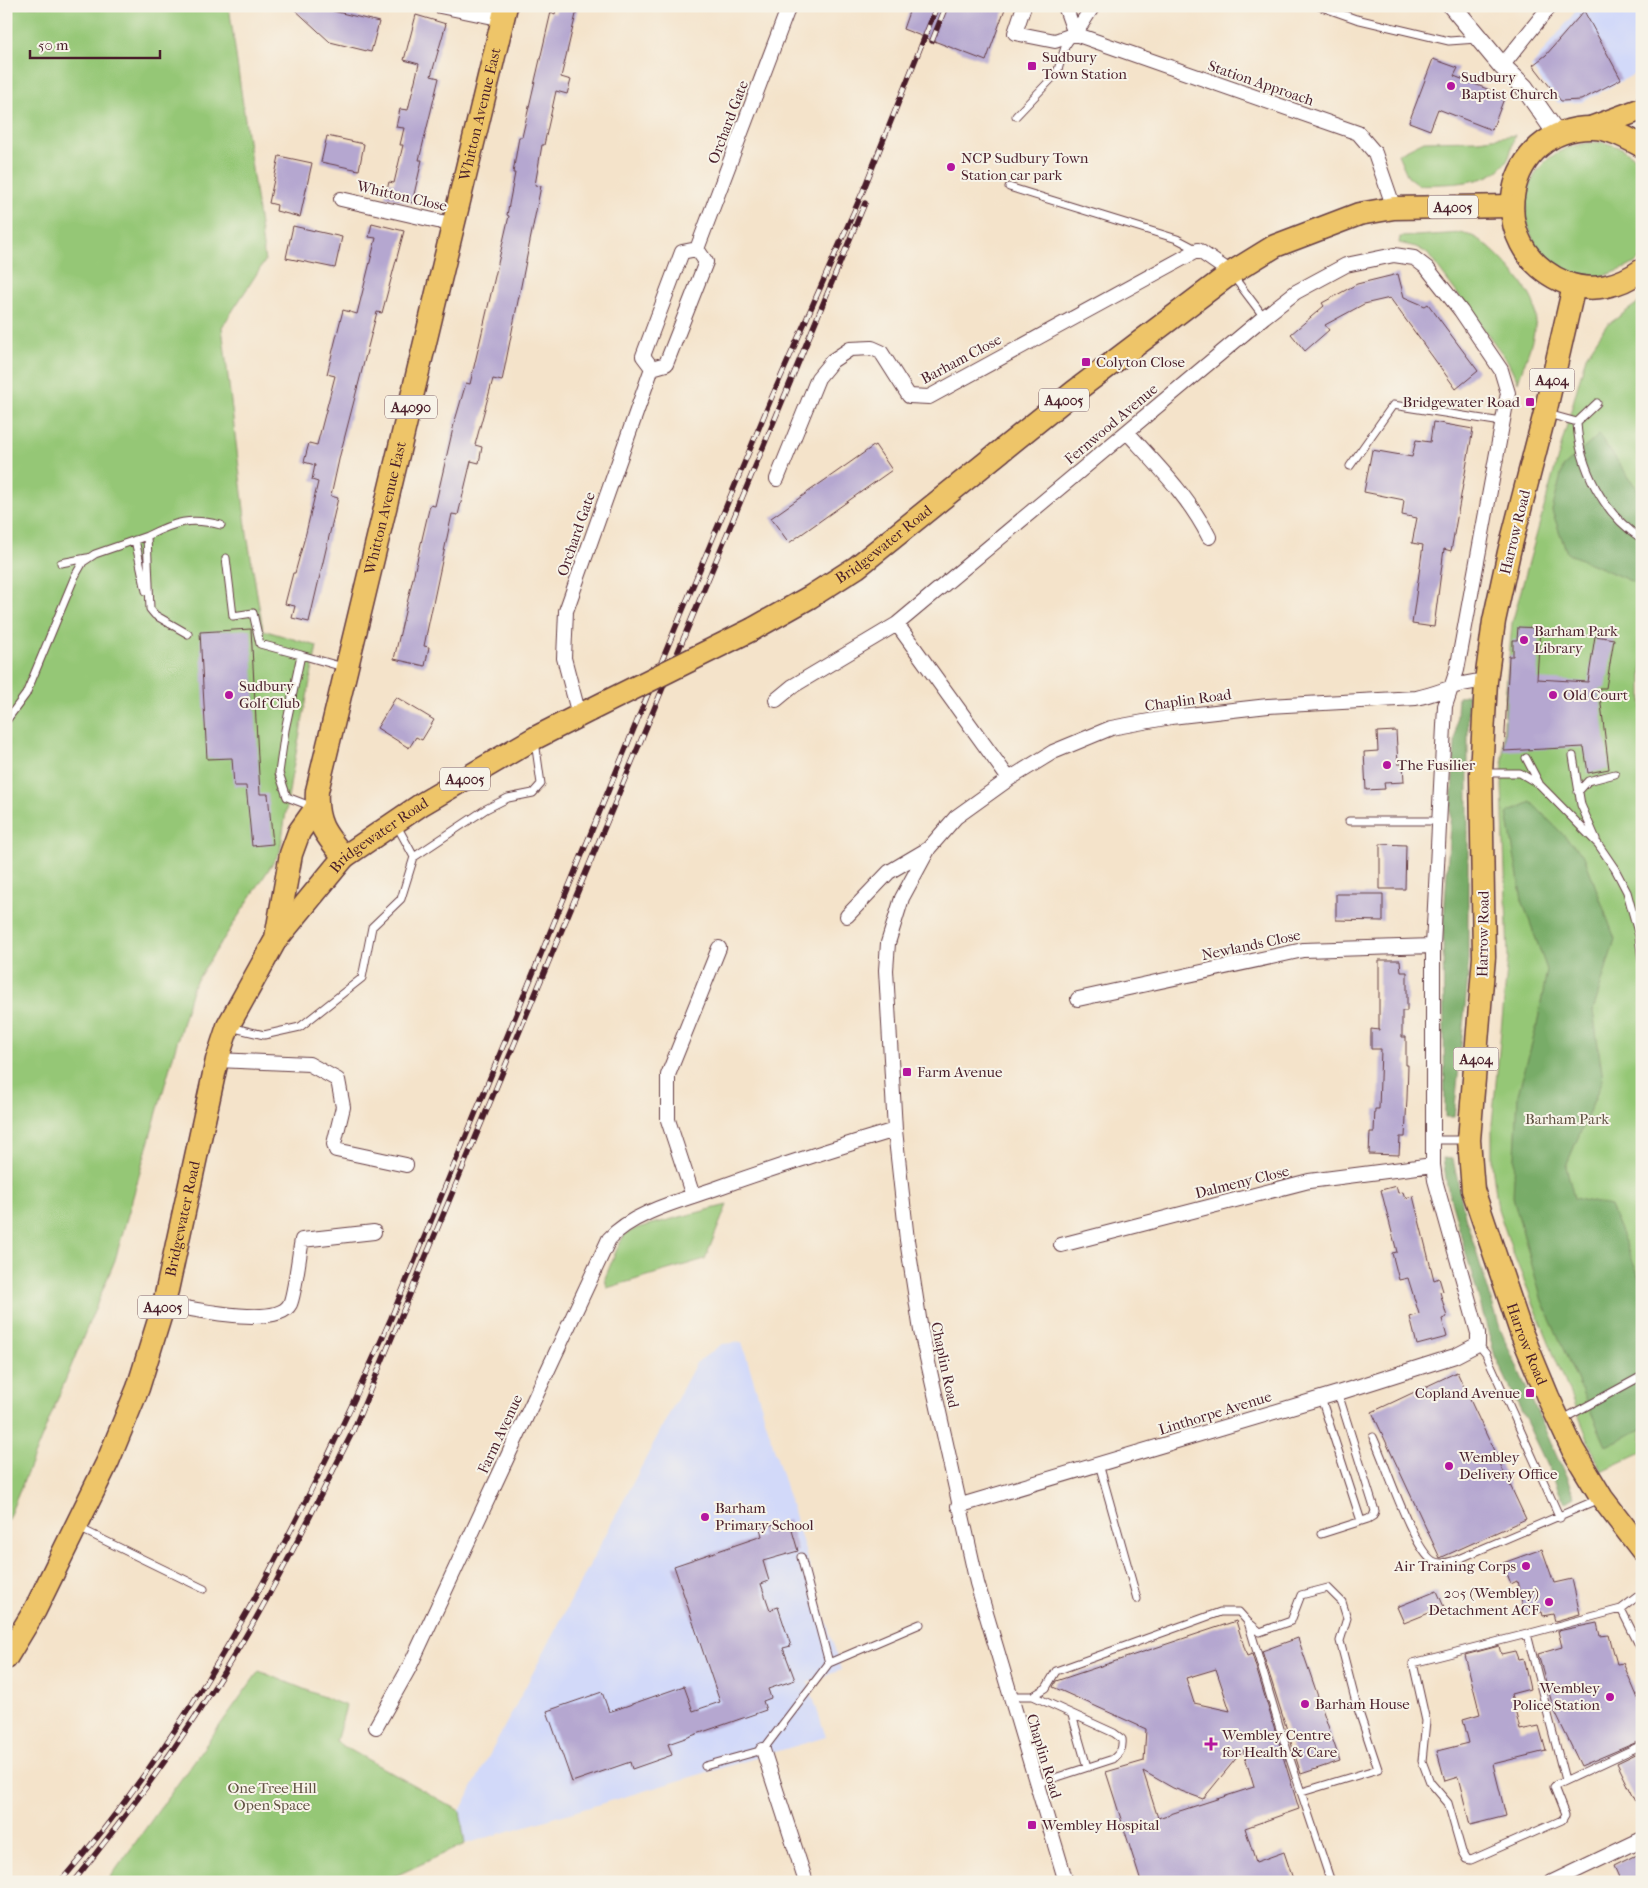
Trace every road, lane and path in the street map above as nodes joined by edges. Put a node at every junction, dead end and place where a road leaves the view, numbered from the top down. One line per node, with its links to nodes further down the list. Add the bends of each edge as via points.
1 (440, 6): 9 (street)
2 (789, 6): 23 (street, Orchard Gate)
3 (1024, 6): 10 (street, via 1014,32 1055,41)
4 (1065, 6): 10 (street)
5 (1093, 6): 10 (street)
6 (1319, 6): 11 (lane, via 1356,19 1449,41)
7 (1452, 6): 11 (street)
8 (1550, 6): 12 (street)
9 (505, 12): 22 (main road, Whitton Avenue East / A4090)
10 (1075, 34): 14 (lane, via 1065,47 1057,73); 21 (street, Station Approach, via 1358,133 1375,153)
11 (1479, 38): 12 (street)
12 (1502, 66): 16 (street, via 1524,87)
13 (1642, 109): 15 (main road)
14 (1016, 116)
15 (1593, 128): 16 (main road); 17 (main road, via 1624,136)
16 (1557, 134): 20 (main road, via 1536,150 1519,174)
17 (1642, 146)
18 (1009, 187): 24 (lane, via 1177,239)
19 (341, 199): 22 (street, Whitton Close)
20 (1511, 206): 21 (main road, Bridgewater Road / A4005); 28 (main road, via 1517,236 1524,250 1551,277)
21 (1394, 208): 27 (main road, Bridgewater Road / A4005, via 1359,214 1275,246)
22 (455, 225): 50 (main road, Whitton Avenue East / A4090)
23 (697, 249): 30 (street, via 706,262 666,364); 30 (street, via 682,252 643,356)
24 (1198, 250): 27 (street); 37 (street, Barham Close, via 929,397 909,396 881,352 872,348 850,350 832,361 818,378)
25 (1414, 258): 29 (street, Fernwood Avenue, via 1394,255 1346,265 1296,292); 33 (street, Harrow Road, via 1428,268 1450,296 1502,370 1508,393)
26 (1642, 270): 28 (main road, via 1618,284 1601,288)
27 (1231, 273): 29 (lane); 54 (main road, Bridgewater Road / A4005, bridge, via 1074,392 857,567 753,629)
28 (1574, 286): 32 (main road, Harrow Road / A404)
29 (1264, 317): 35 (street, Fernwood Avenue)
30 (652, 368): 54 (street, Orchard Gate, via 566,611 564,658)
31 (1597, 403): 34 (lane)
32 (1545, 413): 34 (lane); 51 (main road, Harrow Road / A404, via 1509,552 1494,621)
33 (1502, 422): 36 (lane, via 1393,405); 52 (street, Harrow Road, via 1457,670)
34 (1577, 422): 41 (lane, via 1582,458 1595,488 1613,513)
35 (1127, 432): 40 (street, via 1180,491); 47 (street, Fernwood Avenue)
36 (1350, 466)
37 (777, 478)
38 (221, 524): 39 (lane, via 200,519 170,524)
39 (147, 536): 42 (lane); 46 (lane)
40 (1209, 537)
41 (1642, 539)
42 (135, 540): 43 (lane); 46 (lane)
43 (90, 558): 45 (lane); 55 (lane, via 83,562 75,576 26,694)
44 (226, 558): 49 (lane, via 233,616 253,612 260,644)
45 (61, 563)
46 (150, 609): 48 (lane, via 154,615)
47 (897, 624): 53 (street, Fernwood Avenue, via 793,686); 61 (street)
48 (188, 634)
49 (301, 655): 50 (lane); 64 (lane, via 279,773 287,797)
50 (347, 668): 64 (main road, Whitton Avenue East / A4090, via 317,791)
51 (1486, 681): 52 (street, Chaplin Road); 59 (main road, Harrow Road / A404)
52 (1450, 686): 61 (street, Chaplin Road, via 1436,694 1416,698 1268,706 1171,717 1111,728 1053,752); 65 (street, Harrow Road, via 1445,706)
53 (776, 700)
54 (585, 712): 56 (main road, Bridgewater Road / A4005)
55 (6, 721)
56 (535, 738): 67 (main road, Bridgewater Road / A4005); 71 (lane, via 541,784 533,793 508,798 486,809)
57 (1573, 756): 63 (lane)
58 (1526, 758): 62 (lane)
59 (1481, 773): 62 (lane, via 1520,773); 82 (main road, Harrow Road / A404, via 1484,957)
60 (1615, 774): 63 (lane, via 1588,780)
61 (1009, 779): 69 (street, Chaplin Road, via 956,817)
62 (1540, 785): 68 (lane)
63 (1578, 792): 68 (lane)
64 (316, 808): 70 (main road, Whitton Avenue East / A4090, via 322,830); 73 (main road, Bridgewater Road / A4005, via 299,832 291,854)
65 (1438, 820): 66 (lane); 74 (street, Harrow Road)
66 (1349, 821)
67 (395, 822): 70 (main road, Bridgewater Road / A4005); 71 (lane)
68 (1598, 844): 76 (lane, via 1627,892)
69 (929, 848): 72 (street, Chaplin Road, via 889,872); 80 (street, Chaplin Road, via 902,898 888,943 886,970)
70 (344, 857): 73 (main road, Bridgewater Road / A4005)
71 (414, 857): 78 (lane, via 401,899 372,927 362,978 300,1027 264,1034)
72 (847, 916)
73 (276, 942): 78 (main road, Bridgewater Road / A4005)
74 (1433, 946): 77 (street, Newlands Close, via 1303,950); 81 (street, Harrow Road)
75 (720, 948): 85 (street, via 668,1075 668,1120)
76 (1642, 961)
77 (1078, 999)
78 (228, 1026): 79 (main road, Bridgewater Road / A4005)
79 (217, 1060): 83 (street, via 309,1064 338,1080 344,1107 334,1144 336,1150); 88 (main road, Bridgewater Road / A4005)
80 (894, 1130): 85 (street, Farm Avenue); 97 (street, Chaplin Road, via 921,1331)
81 (1434, 1140): 82 (lane); 84 (street, Harrow Road)
82 (1469, 1140): 93 (main road, Harrow Road / A404, via 1473,1190 1498,1268 1520,1332)
83 (406, 1165)
84 (1433, 1165): 87 (street, Dalmeny Close, via 1309,1181); 89 (street, Harrow Road, via 1478,1333)
85 (693, 1196): 117 (street, Farm Avenue, via 620,1226 609,1239 409,1668)
86 (374, 1232): 88 (street, via 302,1240 290,1304 282,1313 269,1316 226,1315)
87 (1061, 1245)
88 (164, 1304): 100 (main road, Bridgewater Road / A4005, via 138,1388 108,1461)
89 (1478, 1344): 91 (street, Linthorpe Avenue, via 1455,1356); 98 (lane, via 1486,1354)
90 (1642, 1376): 93 (lane)
91 (1338, 1393): 92 (street, Linthorpe Avenue); 99 (lane, via 1375,1511 1373,1516)
92 (1321, 1398): 95 (street, Linthorpe Avenue); 99 (lane)
93 (1560, 1421): 96 (main road, Harrow Road / A404)
94 (1373, 1437): 98 (lane, via 1415,1538 1425,1555 1435,1562 1456,1560)
95 (1099, 1464): 97 (street, Linthorpe Avenue); 106 (lane)
96 (1602, 1498): 98 (lane); 102 (main road, Harrow Road / A404)
97 (958, 1506): 114 (street, Chaplin Road)
98 (1560, 1518)
99 (1361, 1521): 101 (lane)
100 (76, 1526): 104 (lane); 112 (main road, Bridgewater Road / A4005, via 35,1610)
101 (1321, 1534)
102 (1642, 1550)
103 (801, 1558): 113 (lane)
104 (204, 1590)
105 (1642, 1593): 107 (lane)
106 (1137, 1599)
107 (1621, 1609): 110 (lane); 111 (lane)
108 (1248, 1622): 115 (lane, via 1239,1612 1220,1612 1196,1620 1056,1671 1046,1688); 124 (lane); 124 (lane, via 1260,1632 1291,1621 1301,1595 1328,1588 1342,1602 1347,1618 1340,1641 1378,1769)
109 (920, 1624): 113 (lane)
110 (1527, 1634): 122 (lane); 122 (lane, via 1413,1663 1426,1721 1422,1761 1430,1782 1448,1803 1464,1857 1471,1860 1562,1820 1564,1810 1554,1787)
111 (1642, 1651)
112 (6, 1658)
113 (829, 1663): 119 (lane)
114 (1010, 1696): 115 (lane); 123 (street, Chaplin Road)
115 (1033, 1696): 116 (lane)
116 (1072, 1716): 121 (lane); 121 (lane, via 1122,1739 1123,1746 1113,1759)
117 (376, 1727)
118 (1642, 1745): 122 (lane)
119 (763, 1750): 120 (lane); 126 (street)
120 (705, 1766)
121 (1087, 1767): 123 (lane)
122 (1565, 1780)
123 (1036, 1784): 127 (street, Chaplin Road)
124 (1302, 1792): 128 (lane)
125 (1642, 1840): 129 (street)
126 (802, 1881)
127 (1066, 1882)
128 (1331, 1882)
129 (1552, 1882)

